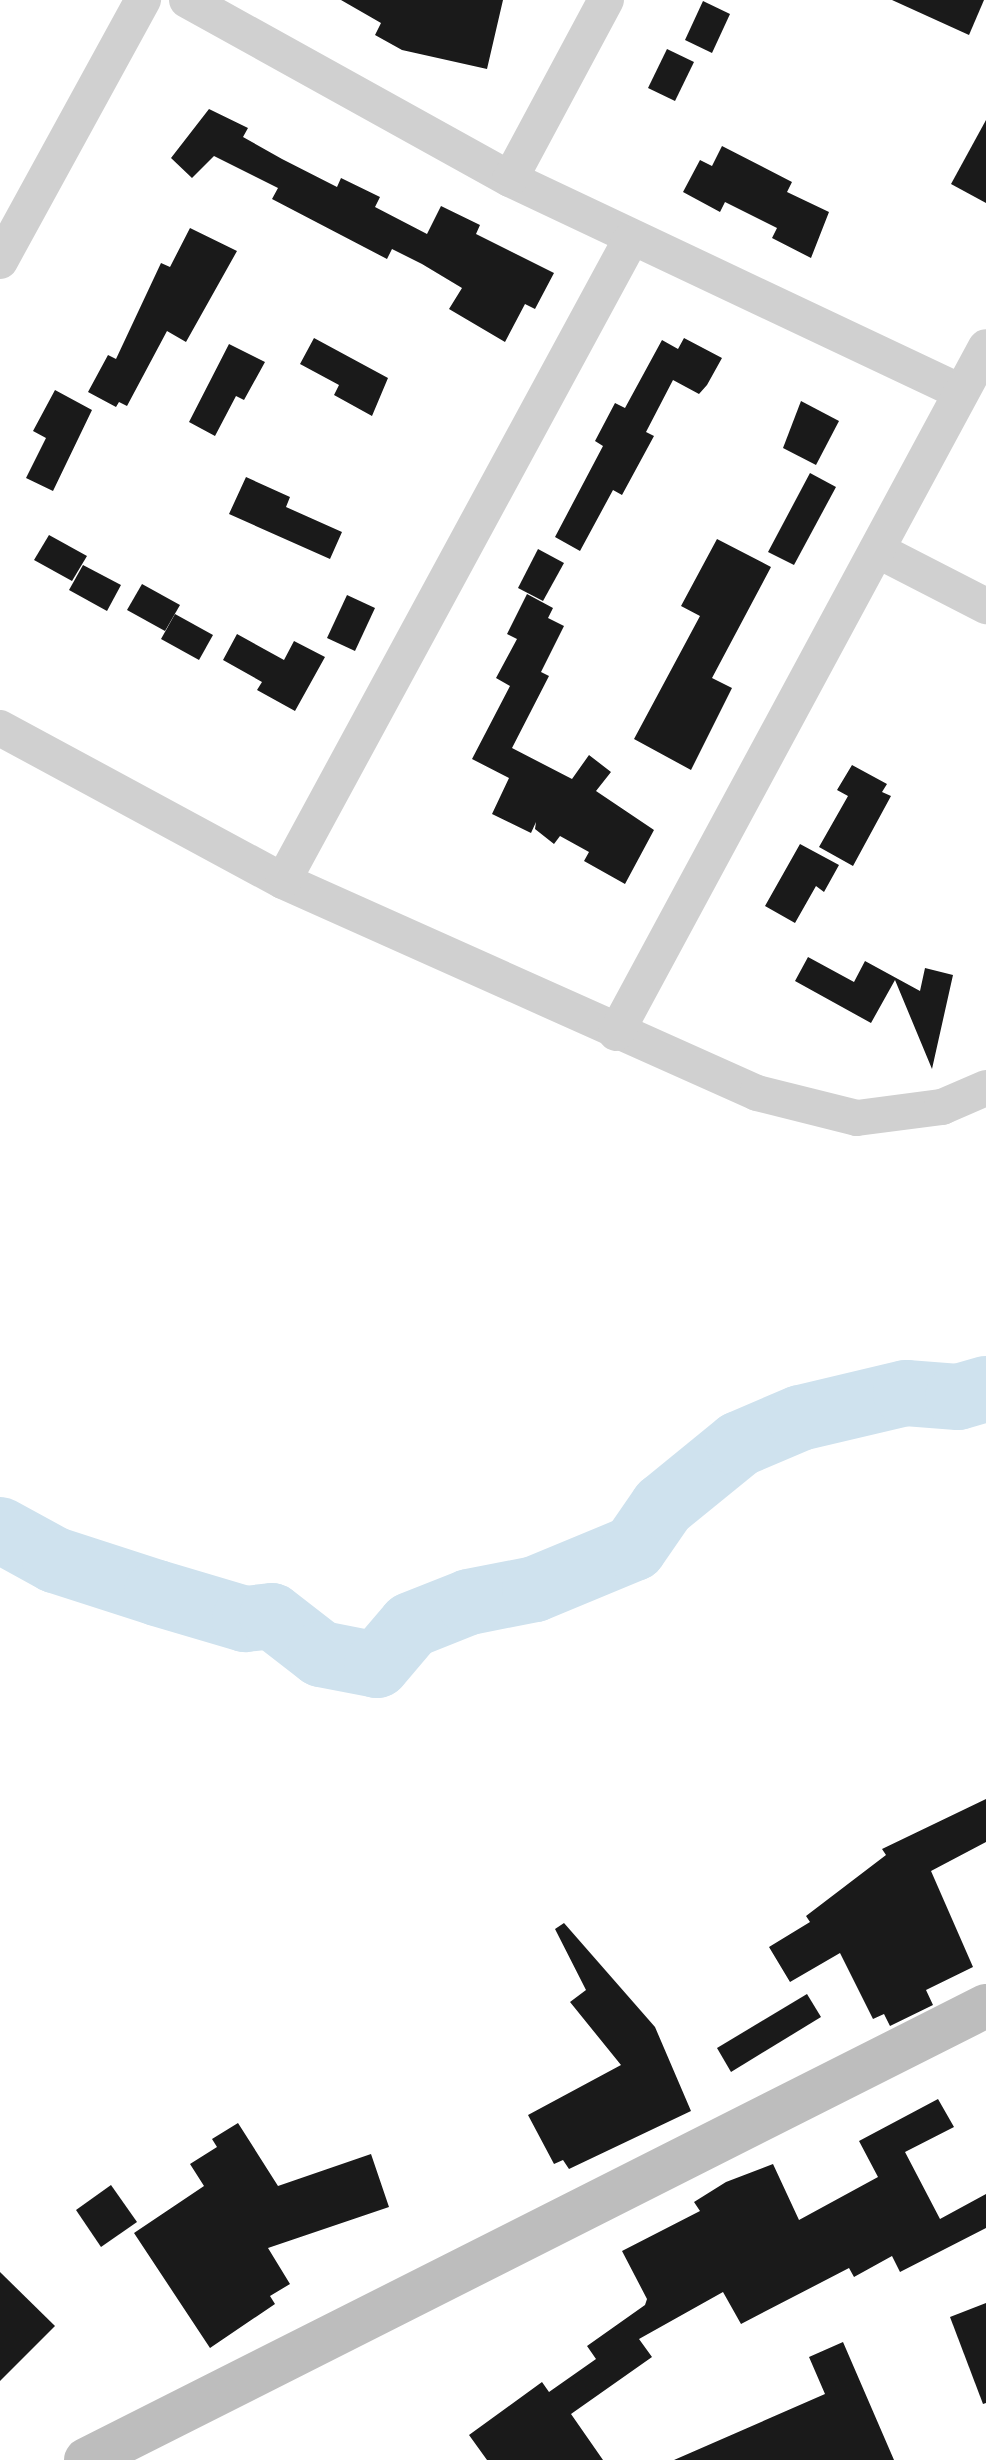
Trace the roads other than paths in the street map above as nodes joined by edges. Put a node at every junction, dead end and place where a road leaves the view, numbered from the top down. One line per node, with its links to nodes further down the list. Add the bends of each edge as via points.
1 (143, 0): 6 (street)
2 (187, 0): 4 (street)
3 (606, 0): 4 (street)
4 (510, 179): 5 (street)
5 (631, 239): 8 (street); 12 (street)
6 (0, 261)
7 (986, 347): 8 (street)
8 (960, 392): 9 (street)
9 (877, 550): 10 (street); 13 (street)
10 (986, 606)
11 (0, 728): 12 (street)
12 (283, 881): 13 (street)
13 (616, 1033): 14 (street, via 757,1093 857,1118 942,1107)
14 (986, 1088)
15 (986, 2006): 16 (street)
16 (86, 2460)

